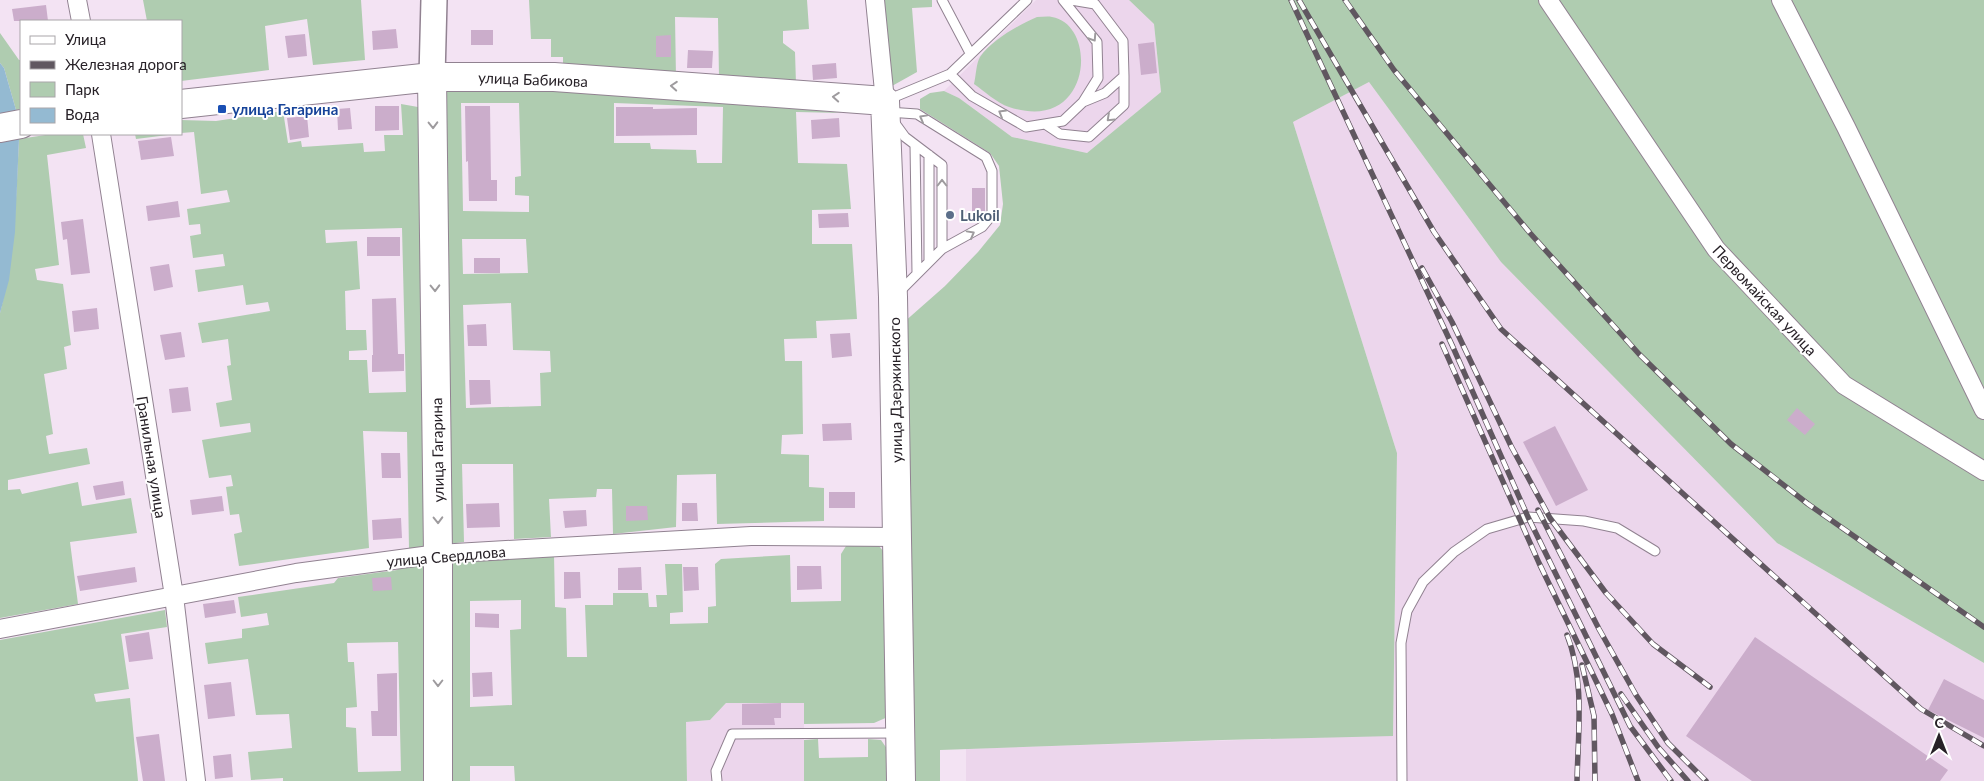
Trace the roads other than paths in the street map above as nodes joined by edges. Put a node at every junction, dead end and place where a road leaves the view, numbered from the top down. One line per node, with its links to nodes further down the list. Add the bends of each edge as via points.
1 (77, 0): 10 (street)
2 (434, 0): 14 (street, улица Гагарина)
3 (875, 0): 17 (street, улица Дзержинского)
4 (942, 0): 11 (lane)
5 (1028, 0): 11 (lane)
6 (1063, 0): 15 (lane, one-way to 15, via 1098,42 1098,78)
7 (1071, 0): 13 (lane, via 1095,4 1123,41)
8 (1548, 0): 29 (street, Первомайская улица, via 1716,249 1844,385)
9 (1781, 0): 28 (street)
10 (81, 20)
11 (970, 54): 12 (lane)
12 (950, 74): 17 (lane); 19 (lane, one-way to 12, via 1026,127 972,96)
13 (1124, 76): 15 (lane, via 1105,93); 19 (lane, one-way to 19, via 1124,105 1089,137 1060,134)
14 (432, 77): 16 (main road, улица Бабикова); 17 (main road, улица Бабикова, one-way to 14, via 554,77); 32 (main road, улица Гагарина, one-way to 32)
15 (1083, 102): 19 (lane, via 1063,121)
16 (182, 104)
17 (885, 106): 22 (lane, via 905,137); 24 (lane, one-way to 17, via 982,228 992,215 992,171 986,157 917,114); 27 (main road, улица Дзержинского)
18 (20, 124): 20 (main road)
19 (1045, 124)
20 (0, 128)
21 (100, 135): 33 (street, Гранильная улица)
22 (915, 146): 23 (lane); 26 (lane)
23 (929, 155): 24 (lane, one-way to 23, via 942,164); 25 (lane)
24 (942, 249): 25 (lane)
25 (929, 261): 26 (lane)
26 (917, 273): 27 (lane)
27 (893, 297): 30 (main road, улица Дзержинского)
28 (1984, 410)
29 (1984, 471)
30 (898, 537): 32 (street, улица Свердлова, via 751,536); 35 (main road, улица Дзержинского)
31 (1655, 551): 40 (lane, via 1617,528 1584,521 1528,517 1488,529 1454,552 1423,582 1408,611 1401,643)
32 (438, 554): 33 (street, улица Свердлова, via 296,573); 37 (main road, улица Гагарина, one-way to 37)
33 (174, 596): 34 (street, улица Свердлова); 36 (street, Гранильная улица)
34 (0, 629)
35 (899, 733): 38 (lane, via 732,734 716,770); 39 (main road, улица Дзержинского)
36 (196, 781)
37 (438, 781)
38 (716, 781)
39 (901, 781)
40 (1402, 781)

